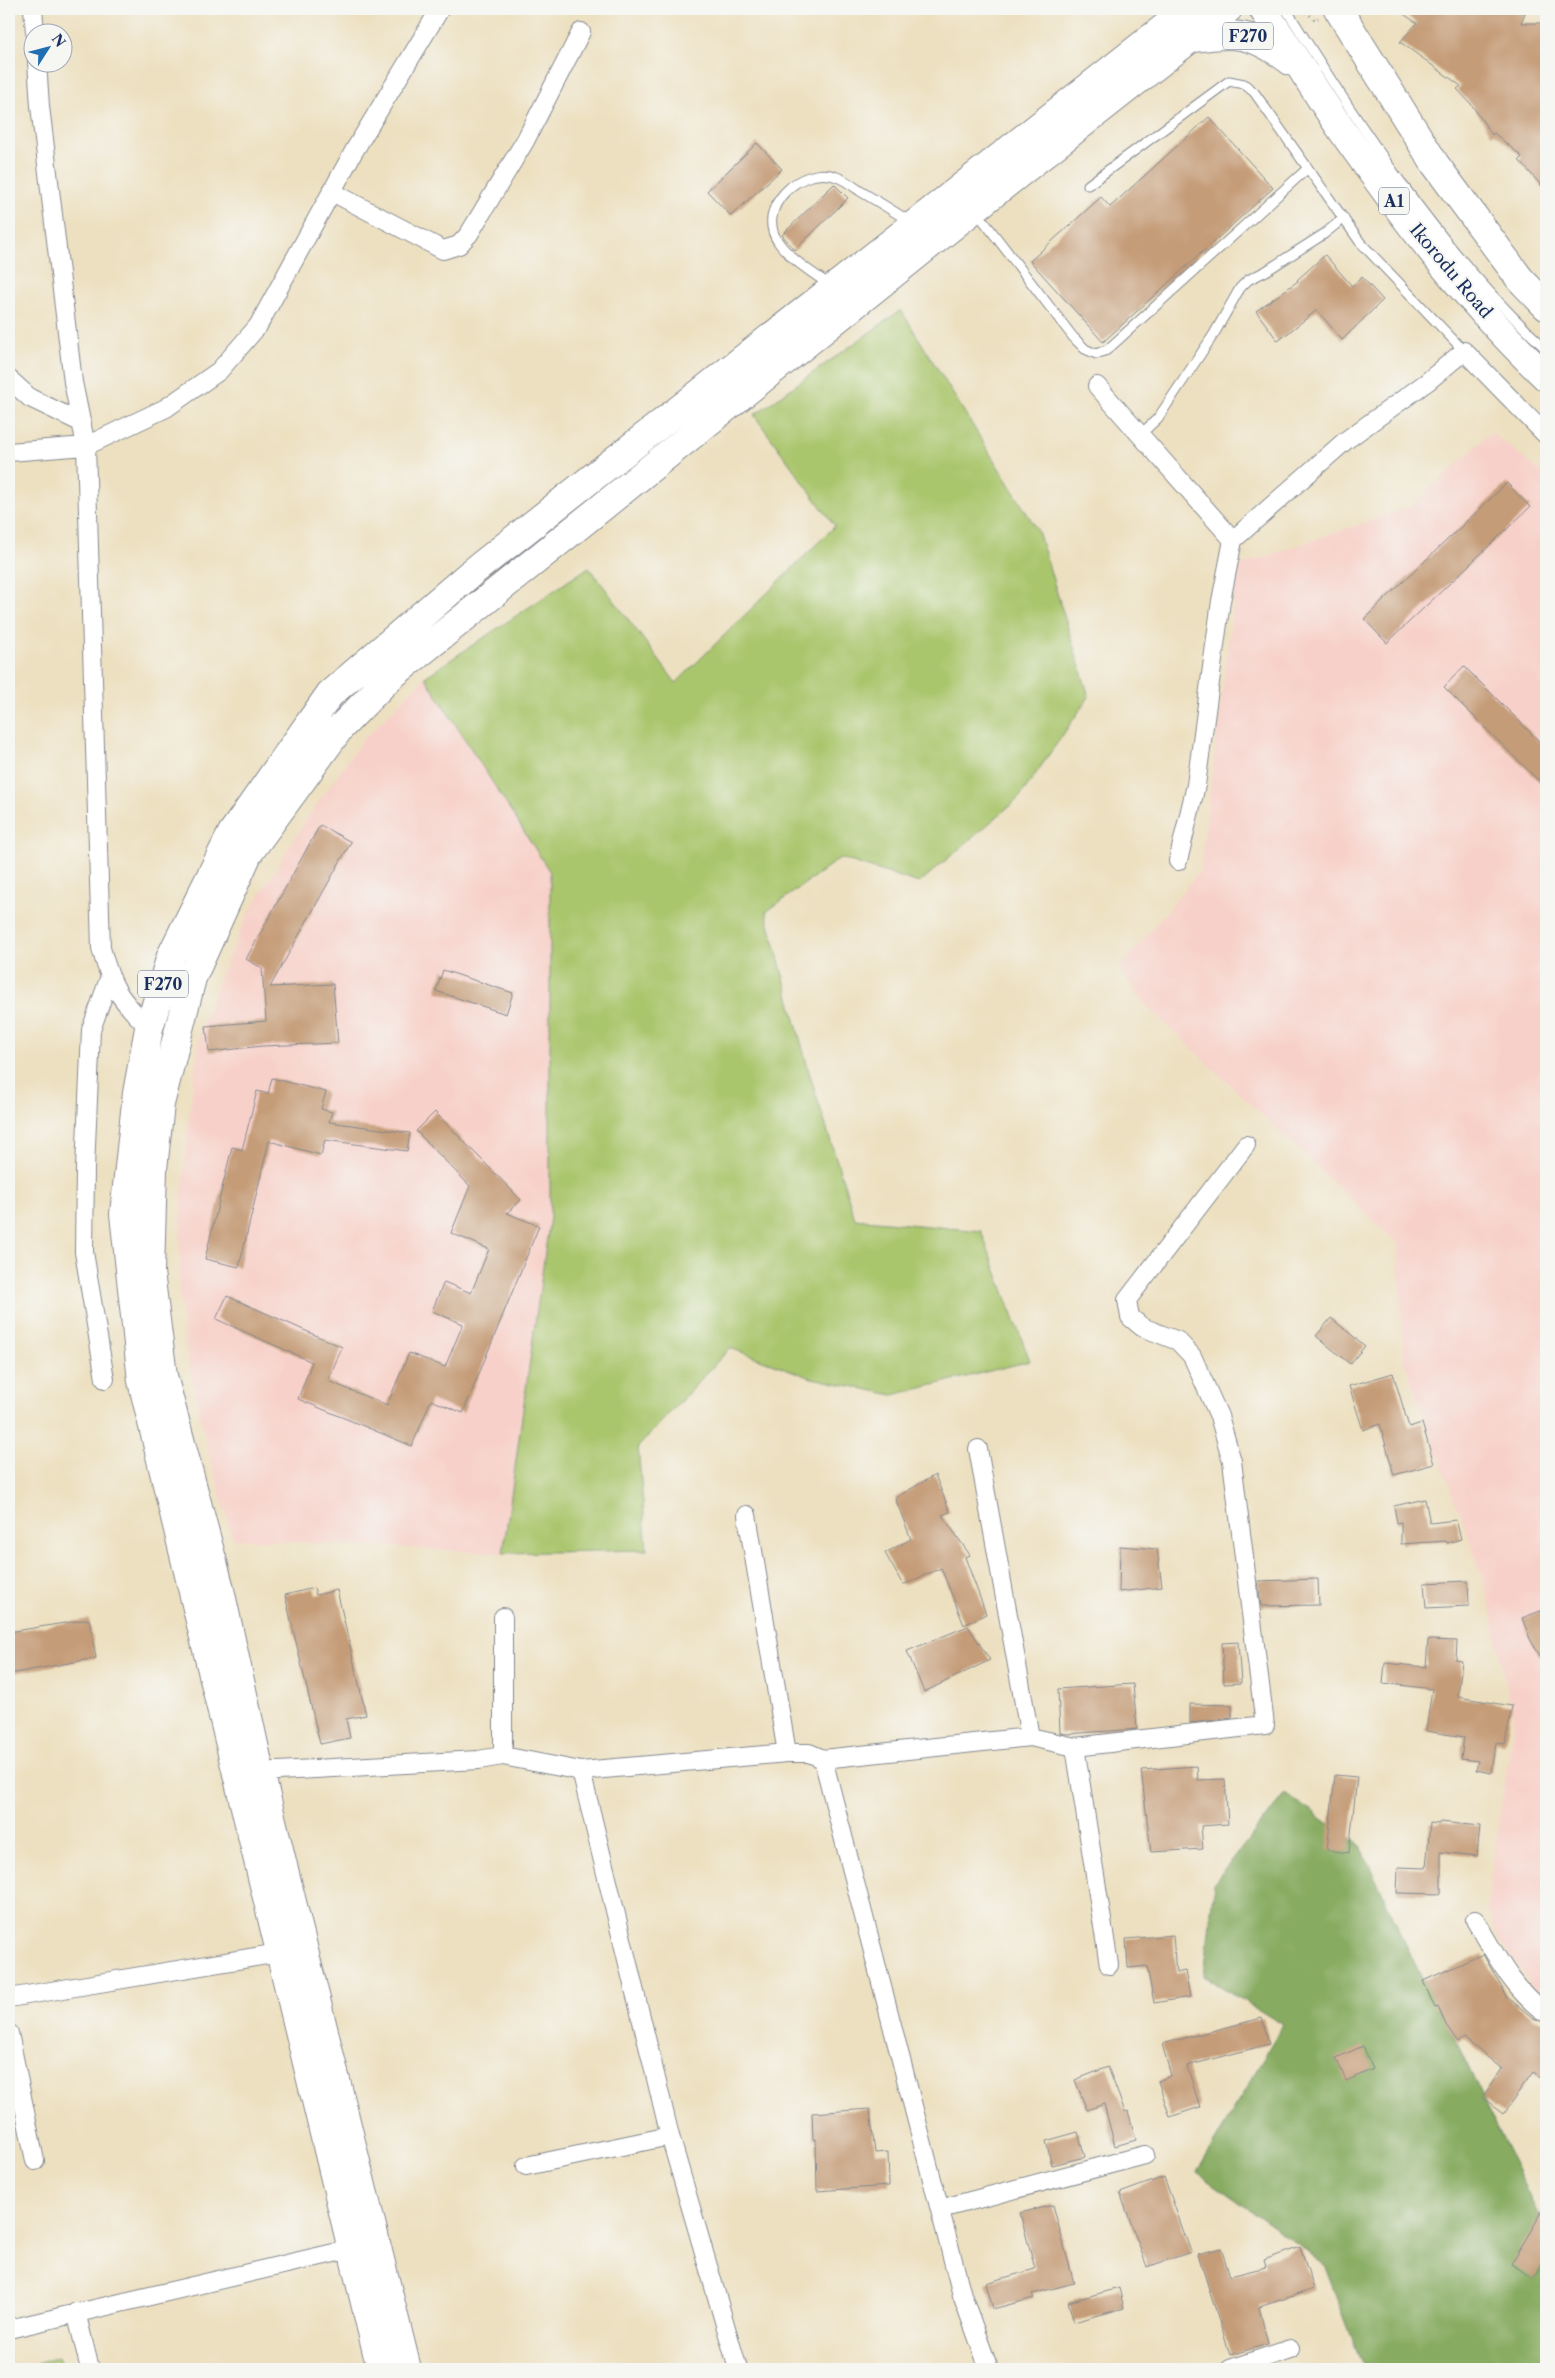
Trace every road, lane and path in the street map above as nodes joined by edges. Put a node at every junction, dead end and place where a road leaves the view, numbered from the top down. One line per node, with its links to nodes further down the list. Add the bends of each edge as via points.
1 (33, 9): 8 (street)
2 (440, 9): 14 (street)
3 (1228, 9): 7 (main road, F270)
4 (1264, 9): 10 (main road, Ikorodu Road / A1)
5 (1286, 9): 20 (lane, via 1404,187 1466,263)
6 (1338, 9): 19 (main road, via 1434,164 1520,279)
7 (1182, 19): 10 (main road, F270, via 1256,38); 15 (main road, F270); 17 (main road, F270)
8 (34, 22)
9 (581, 32): 14 (street, via 525,141 470,234 459,245 443,250)
10 (1300, 68): 22 (main road, Ikorodu Road / A1, via 1348,139 1455,280)
11 (38, 72): 25 (street, via 72,372)
12 (1308, 168): 13 (lane, via 1254,92 1244,84 1229,82); 15 (lane, via 1107,350 1096,354 1085,350 1073,337); 16 (lane)
13 (1088, 185)
14 (332, 192): 28 (street, via 258,326 218,371 166,408)
15 (974, 209): 38 (main road, F270, via 390,677 340,728 248,854 192,978 160,1104 153,1169 150,1272 163,1376)
16 (1344, 218): 21 (lane, via 1360,242); 26 (lane, via 1240,288 1214,334 1158,418)
17 (915, 224): 18 (main road, F270); 18 (lane, via 837,177 819,173 803,178 773,208 771,226 778,243)
18 (834, 288): 33 (main road, F270, via 470,574 330,694 232,833 171,956)
19 (1546, 306)
20 (1546, 349)
21 (1464, 352): 27 (street); 30 (street, via 1345,441)
22 (1546, 377)
23 (9, 379): 25 (street, via 30,398)
24 (1097, 386): 26 (street)
25 (82, 423): 28 (street)
26 (1140, 435): 30 (street)
27 (1546, 435)
28 (86, 446): 29 (street); 32 (street, via 101,948)
29 (9, 452)
30 (1232, 540): 31 (street, via 1196,785)
31 (1178, 861)
32 (109, 979): 33 (street, via 123,1003); 35 (street, via 91,1030 84,1252)
33 (149, 1028): 39 (main road, F270, via 137,1093 124,1214 142,1381)
34 (1246, 1145): 42 (street, via 1127,1300 1130,1318 1142,1327 1178,1341 1192,1356 1219,1416 1232,1461 1265,1725)
35 (105, 1379)
36 (978, 1449): 41 (street)
37 (747, 1515): 43 (street)
38 (219, 1585): 39 (main road); 46 (main road, F270)
39 (192, 1592): 49 (main road, F270)
40 (503, 1617): 44 (street)
41 (1030, 1737): 42 (street); 45 (street)
42 (1075, 1746): 50 (street)
43 (787, 1753): 45 (street, via 809,1752); 47 (street)
44 (503, 1756): 46 (street); 47 (street)
45 (823, 1759): 58 (street)
46 (260, 1772): 65 (main road, F270)
47 (581, 1772): 54 (street)
48 (1475, 1920): 52 (street, via 1508,1974 1524,1994)
49 (279, 1953): 51 (street); 59 (main road, F270)
50 (1110, 1965)
51 (9, 1998)
52 (1546, 2012)
53 (9, 2033): 56 (street)
54 (670, 2136): 57 (street); 66 (street)
55 (1145, 2155): 58 (street)
56 (35, 2160)
57 (526, 2166)
58 (940, 2209): 67 (street, via 962,2295)
59 (351, 2249): 60 (street); 64 (main road, F270)
60 (76, 2312): 61 (street); 63 (street)
61 (9, 2329)
62 (1290, 2349): 68 (street)
63 (90, 2369)
64 (381, 2369)
65 (407, 2369)
66 (738, 2369)
67 (989, 2369)
68 (1230, 2369)

